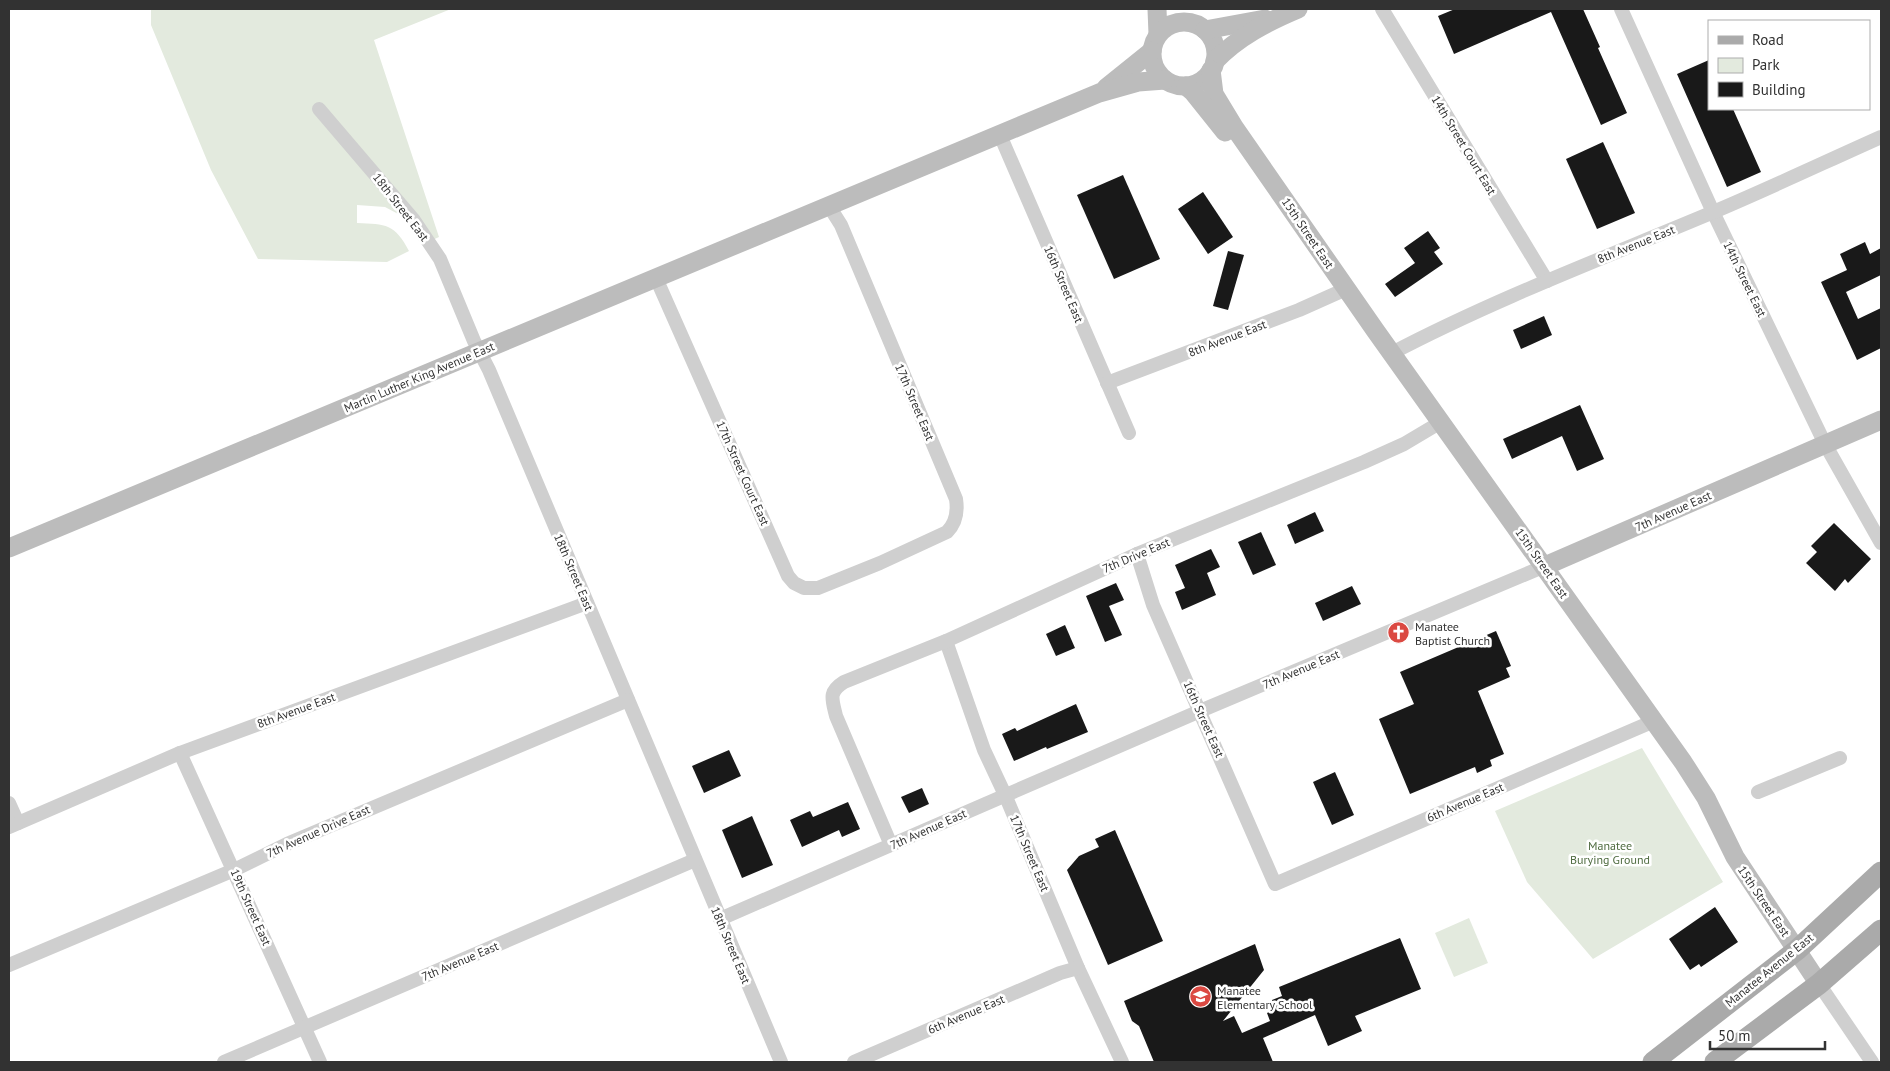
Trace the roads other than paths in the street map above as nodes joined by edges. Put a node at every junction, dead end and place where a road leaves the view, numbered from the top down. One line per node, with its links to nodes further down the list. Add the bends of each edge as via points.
1 (1157, 9): 7 (street)
2 (1175, 9): 6 (street)
3 (1382, 9): 19 (street, 14th Street Court East)
4 (1621, 9): 17 (street, 14th Street East)
5 (1289, 12): 6 (street); 8 (street, via 1251,31 1230,46)
6 (1198, 26): 7 (street, via 1173,24); 8 (street, via 1214,44)
7 (1155, 43): 9 (street, via 1152,60); 11 (street)
8 (1213, 66): 10 (street, via 1200,81); 15 (street, via 1214,94)
9 (1165, 80): 10 (street); 11 (street, via 1138,82)
10 (1186, 86): 15 (street, 15th Street East, via 1216,120 1264,186)
11 (1099, 93): 13 (street, Martin Luther King Avenue East)
12 (319, 109): 21 (street, 18th Street East, via 413,219 440,259)
13 (1000, 135): 16 (street, Martin Luther King Avenue East); 23 (street, 16th Street East)
14 (1881, 137): 17 (street, 8th Avenue East)
15 (1276, 187): 20 (street, 15th Street East)
16 (829, 206): 18 (street, Martin Luther King Avenue East); 31 (street, 17th Street East, via 841,225 956,499 956,516 947,532)
17 (1713, 212): 19 (street, 8th Avenue East); 27 (street, 14th Street East)
18 (656, 278): 21 (street, Martin Luther King Avenue East); 31 (street, 17th Street Court East, via 788,576 804,588 818,588)
19 (1547, 280): 22 (street, 8th Avenue East)
20 (1346, 289): 22 (street, 15th Street East); 23 (street, 8th Avenue East)
21 (479, 351): 29 (street, Martin Luther King Avenue East); 33 (street, 18th Street East)
22 (1392, 354): 25 (street, 15th Street East)
23 (1107, 383): 26 (street, 16th Street East)
24 (1881, 420): 27 (street, 7th Avenue East)
25 (1441, 422): 30 (street, 7th Drive East, via 1364,462); 32 (street, 15th Street East)
26 (1129, 433)
27 (1825, 444): 28 (street, 14th Street East); 32 (street, 7th Avenue East)
28 (1881, 544)
29 (9, 548)
30 (1136, 554): 34 (street, 7th Drive East); 36 (street, 16th Street East, via 1153,605)
31 (880, 563)
32 (1545, 566): 36 (street, 7th Avenue East); 37 (street, 15th Street East)
33 (587, 603): 35 (street, 18th Street East); 38 (street, 8th Avenue East)
34 (946, 641): 41 (street, 17th Street East, via 984,750); 44 (street, 7th Drive East, via 844,682 832,691 836,716)
35 (628, 700): 45 (street, 18th Street East); 46 (street, 7th Avenue Drive East, via 287,844)
36 (1200, 711): 41 (street, 7th Avenue East); 48 (street, 16th Street East)
37 (1654, 721): 48 (street, 6th Avenue East); 51 (street, 15th Street East, via 1698,784 1735,857)
38 (180, 753): 43 (street, 8th Avenue East); 46 (street, 19th Street East)
39 (1840, 758): 40 (street)
40 (1758, 792)
41 (1006, 796): 44 (street, 7th Avenue East); 53 (street, 17th Street East)
42 (9, 803): 43 (street)
43 (13, 825)
44 (891, 845): 49 (street, 7th Avenue East)
45 (695, 860): 49 (street, 18th Street East); 55 (street, 7th Avenue East)
46 (234, 870): 52 (street, 7th Avenue Drive East); 55 (street, 19th Street East)
47 (1881, 872): 51 (main road, Manatee Avenue East)
48 (1275, 884)
49 (720, 919): 58 (street, 18th Street East)
50 (1881, 930): 54 (main road)
51 (1796, 950): 54 (street, 15th Street East); 61 (main road, Manatee Avenue East)
52 (9, 965)
53 (1078, 968): 59 (street, 6th Avenue East); 60 (street, 17th Street East)
54 (1819, 984): 62 (main road); 63 (street, 15th Street East)
55 (304, 1028): 56 (street, 7th Avenue East); 57 (street, 19th Street East)
56 (224, 1062)
57 (320, 1062)
58 (781, 1062)
59 (854, 1062)
60 (1122, 1062)
61 (1653, 1062)
62 (1715, 1062)
63 (1872, 1062)

